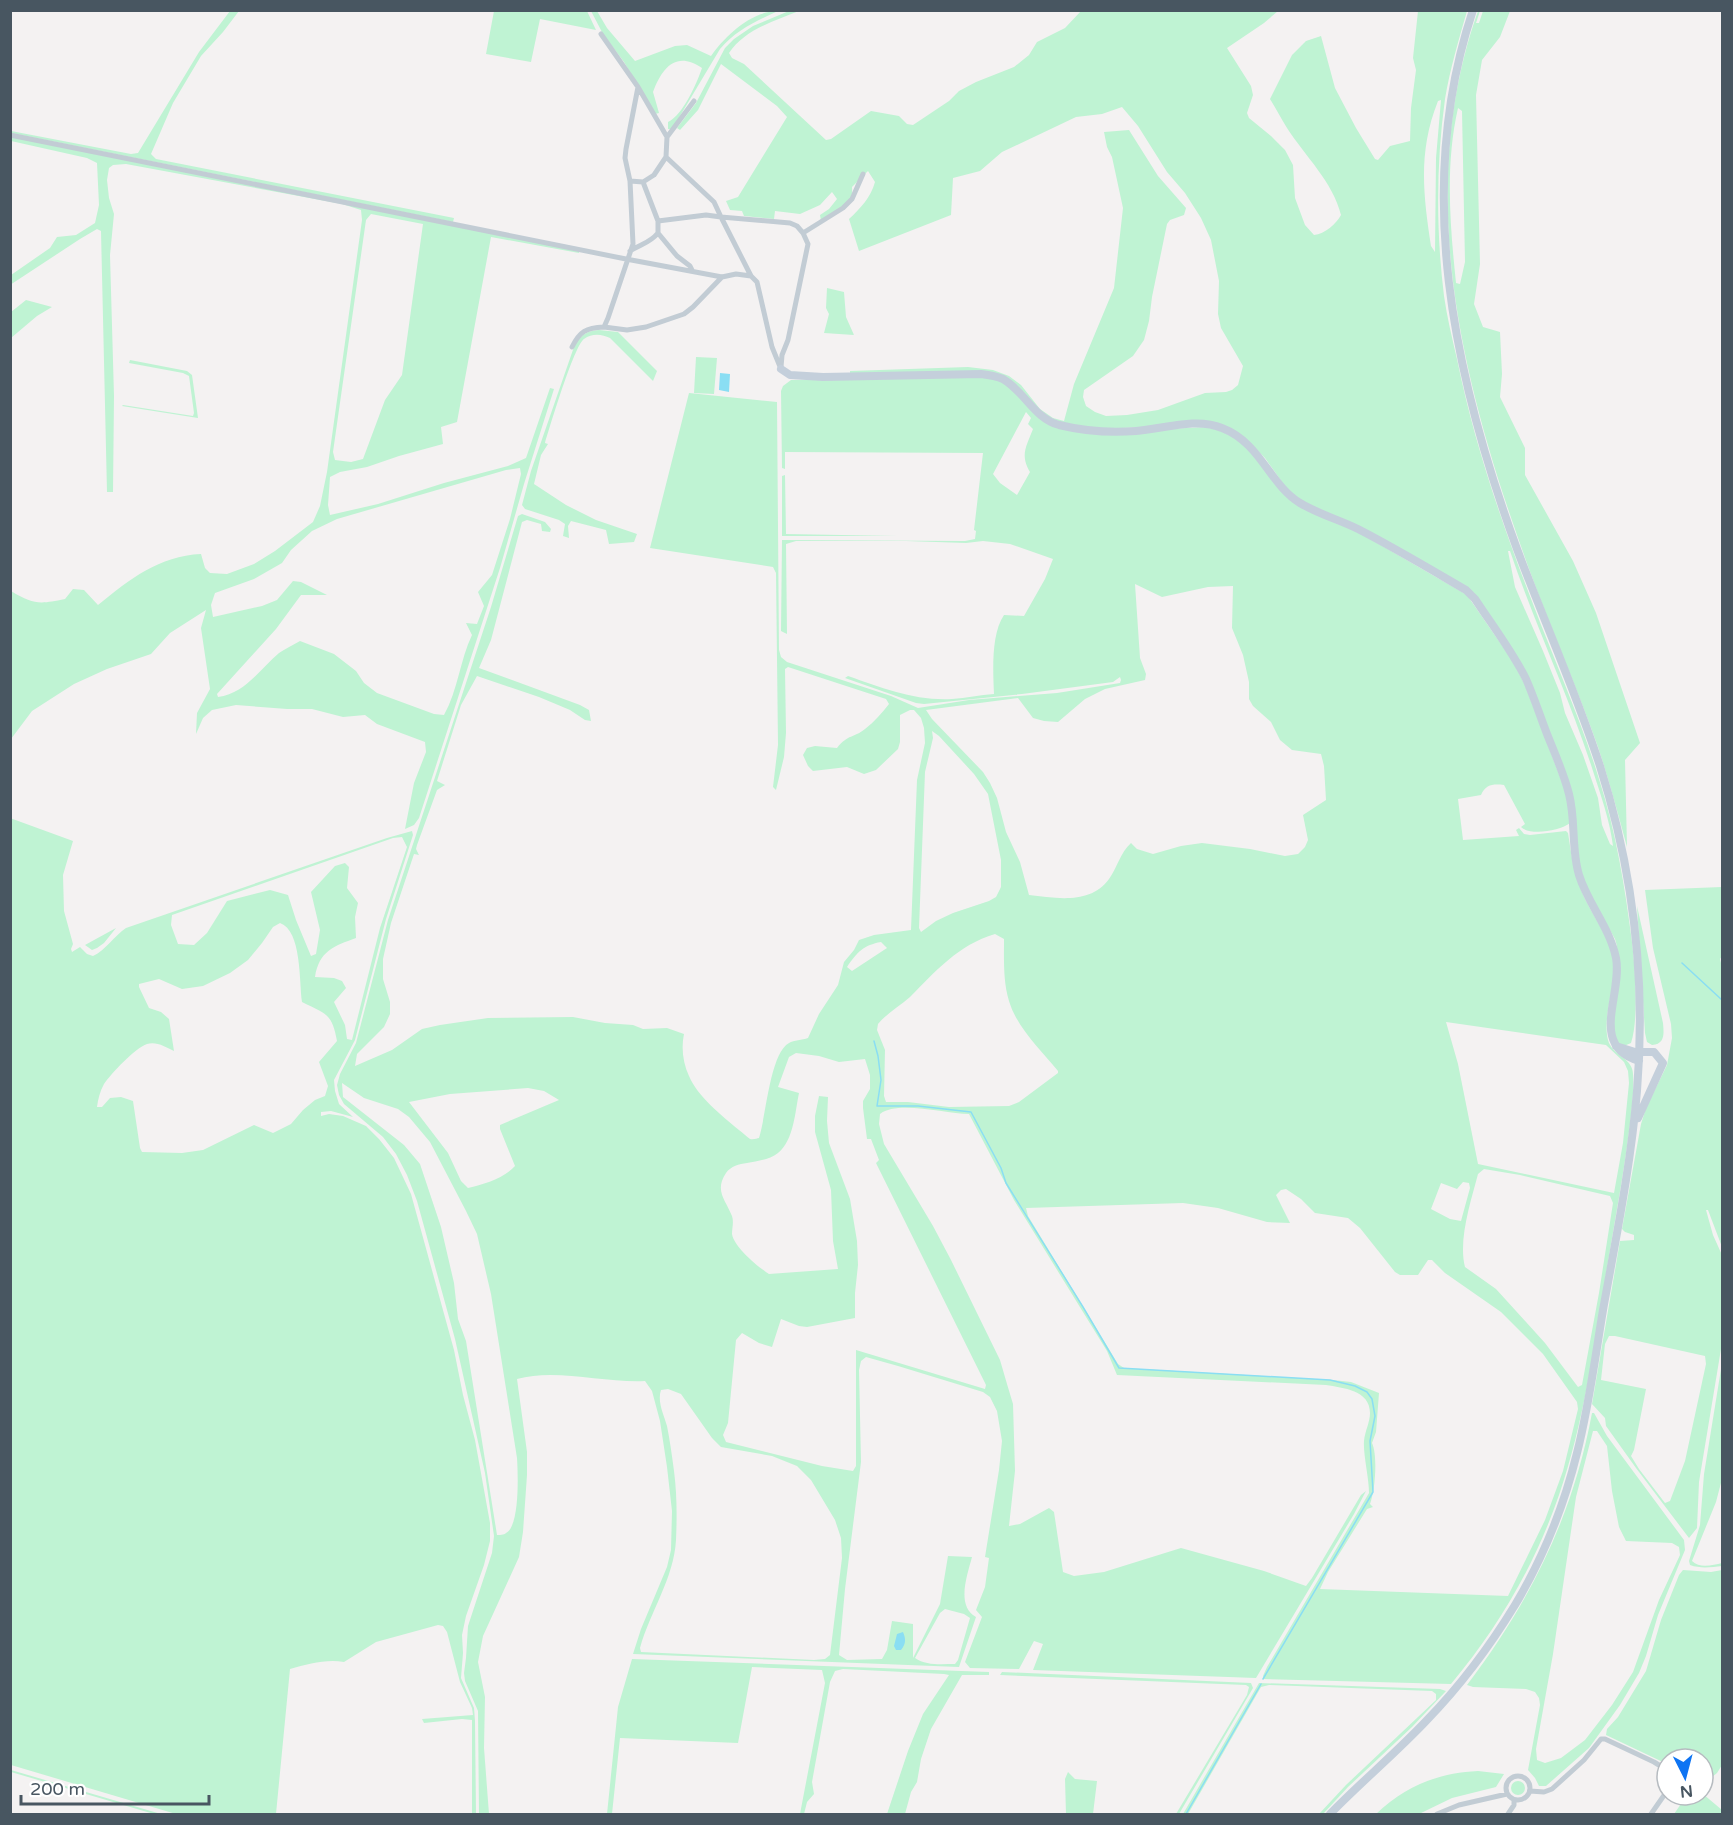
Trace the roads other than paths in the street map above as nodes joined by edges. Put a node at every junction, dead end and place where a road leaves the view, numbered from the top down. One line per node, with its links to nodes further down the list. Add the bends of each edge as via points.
1 (1473, 10): 23 (main road, via 1452,94 1444,159 1444,245 1455,327 1477,425 1499,496 1592,742 1611,806 1633,916)
2 (601, 34): 3 (street)
3 (638, 87): 6 (street); 9 (street, via 625,158)
4 (694, 101): 6 (street)
5 (10, 135): 16 (street)
6 (667, 137): 7 (street)
7 (666, 158): 10 (street, via 654,175); 11 (street, via 714,202)
8 (863, 174): 14 (street, via 852,199 843,208)
9 (630, 181): 10 (street); 15 (street)
10 (643, 182): 12 (street)
11 (722, 217): 12 (street); 14 (street, via 790,223); 18 (street)
12 (658, 221): 13 (street)
13 (658, 233): 15 (street); 17 (street)
14 (803, 233): 22 (street, via 808,244)
15 (630, 251): 16 (street)
16 (626, 259): 17 (street); 20 (street)
17 (692, 270): 19 (street)
18 (751, 276): 19 (street); 22 (street)
19 (722, 277): 20 (street, via 684,315 627,330)
20 (604, 327): 21 (street, via 584,331)
21 (572, 346)
22 (781, 369): 24 (main road, via 790,375 823,377 981,374 1003,379 1042,416 1067,426 1111,432 1198,424 1222,427 1254,450 1287,493 1300,503 1358,529 1466,590 1526,680 1564,778 1571,802 1579,876 1616,960 1610,1029)
23 (1640, 1026): 25 (main road); 26 (main road)
24 (1615, 1045): 25 (main road); 27 (main road, via 1621,1053)
25 (1626, 1050): 26 (main road)
26 (1639, 1052): 27 (main road); 28 (main road, via 1654,1052 1663,1063)
27 (1639, 1061): 28 (main road)
28 (1633, 1131): 33 (main road, via 1583,1427 1560,1510 1539,1559 1517,1602 1457,1687)
29 (1655, 1763): 30 (street, via 1601,1739 1552,1789)
30 (1530, 1791): 31 (street, via 1528,1780 1518,1775 1506,1783); 32 (street, via 1524,1799)
31 (1507, 1794): 32 (street); 34 (street, via 1459,1805)
32 (1514, 1800): 35 (street)
33 (1330, 1815)
34 (1437, 1815)
35 (1508, 1815)

